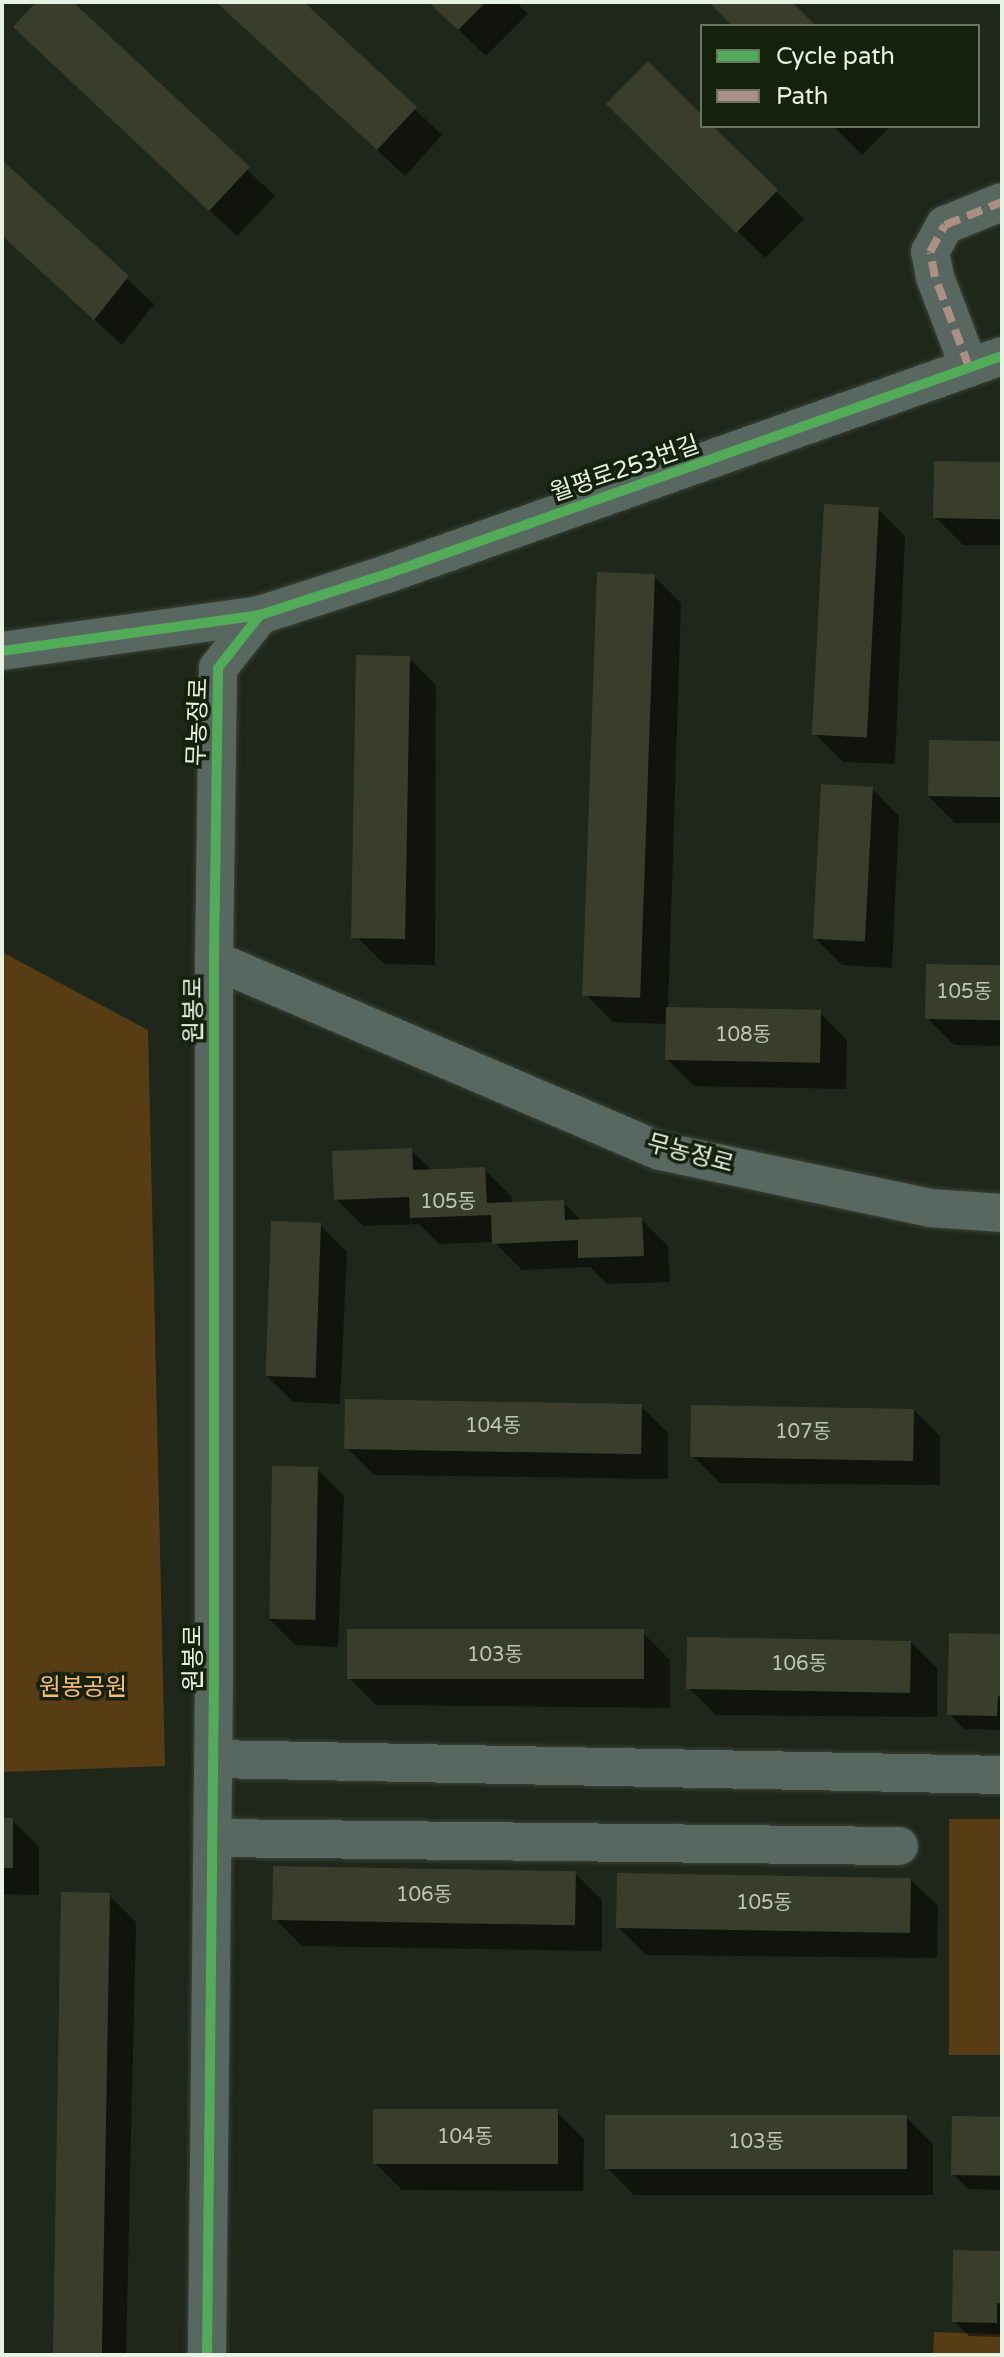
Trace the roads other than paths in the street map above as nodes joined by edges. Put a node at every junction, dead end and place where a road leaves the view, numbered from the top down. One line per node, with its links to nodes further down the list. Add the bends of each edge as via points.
1 (1002, 202): 2 (street, via 945,225 930,252 935,277)
2 (986, 362): 3 (street, 월평로253번길)
3 (260, 615): 4 (street); 5 (street, 무농정로, via 218,668)
4 (2, 651)
5 (214, 960): 6 (street, 무농정로, via 660,1151 930,1208); 7 (street, 원봉로)
6 (1002, 1213)
7 (214, 1759): 8 (street); 9 (street, 원봉로)
8 (1002, 1775)
9 (213, 1838): 10 (street); 11 (street, 원봉로)
10 (899, 1846)
11 (207, 2355)

